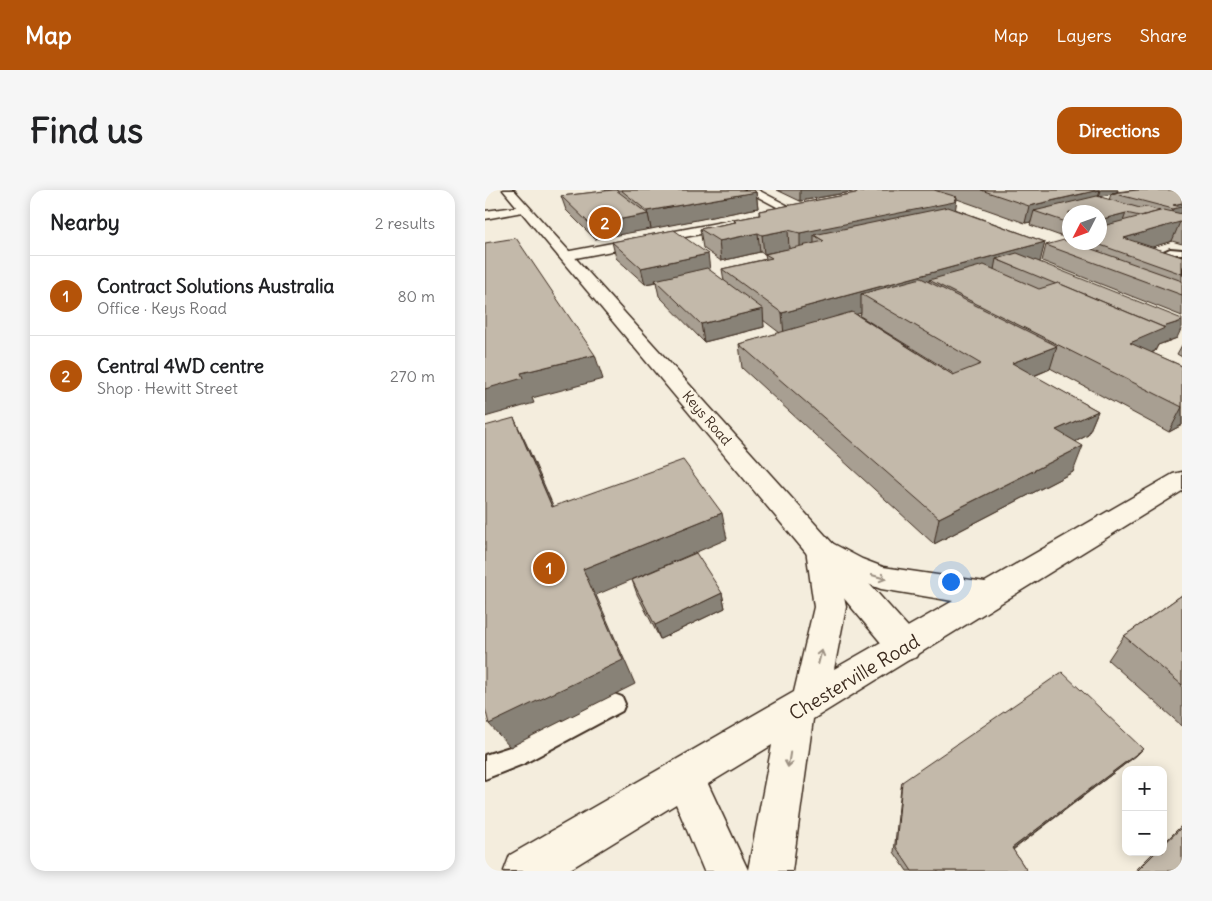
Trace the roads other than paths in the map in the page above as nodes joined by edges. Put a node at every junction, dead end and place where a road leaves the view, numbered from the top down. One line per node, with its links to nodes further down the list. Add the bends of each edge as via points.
1 (508, 190): 3 (street, Keys Road)
2 (750, 190): 5 (street, via 799,211)
3 (524, 209): 4 (street); 8 (street, Keys Road)
4 (485, 215)
5 (775, 216)
6 (746, 221): 8 (street)
7 (1182, 252): 9 (lane, via 1173,251 1154,258)
8 (565, 256): 11 (street, Keys Road)
9 (1182, 271)
10 (1182, 480): 12 (street, Chesterville Road)
11 (820, 549): 12 (street, one-way to 12, via 881,578); 13 (street, Keys Road); 15 (street, one-way to 11, via 827,631 830,607)
12 (990, 595): 13 (street, Chesterville Road)
13 (905, 647): 15 (street, Chesterville Road)
14 (614, 704): 16 (lane, via 515,756)
15 (802, 708): 17 (street, Chesterville Road); 20 (street, one-way to 20)
16 (485, 767)
17 (685, 778): 18 (street, Chesterville Road); 19 (street)
18 (526, 871)
19 (725, 871)
20 (770, 871)

